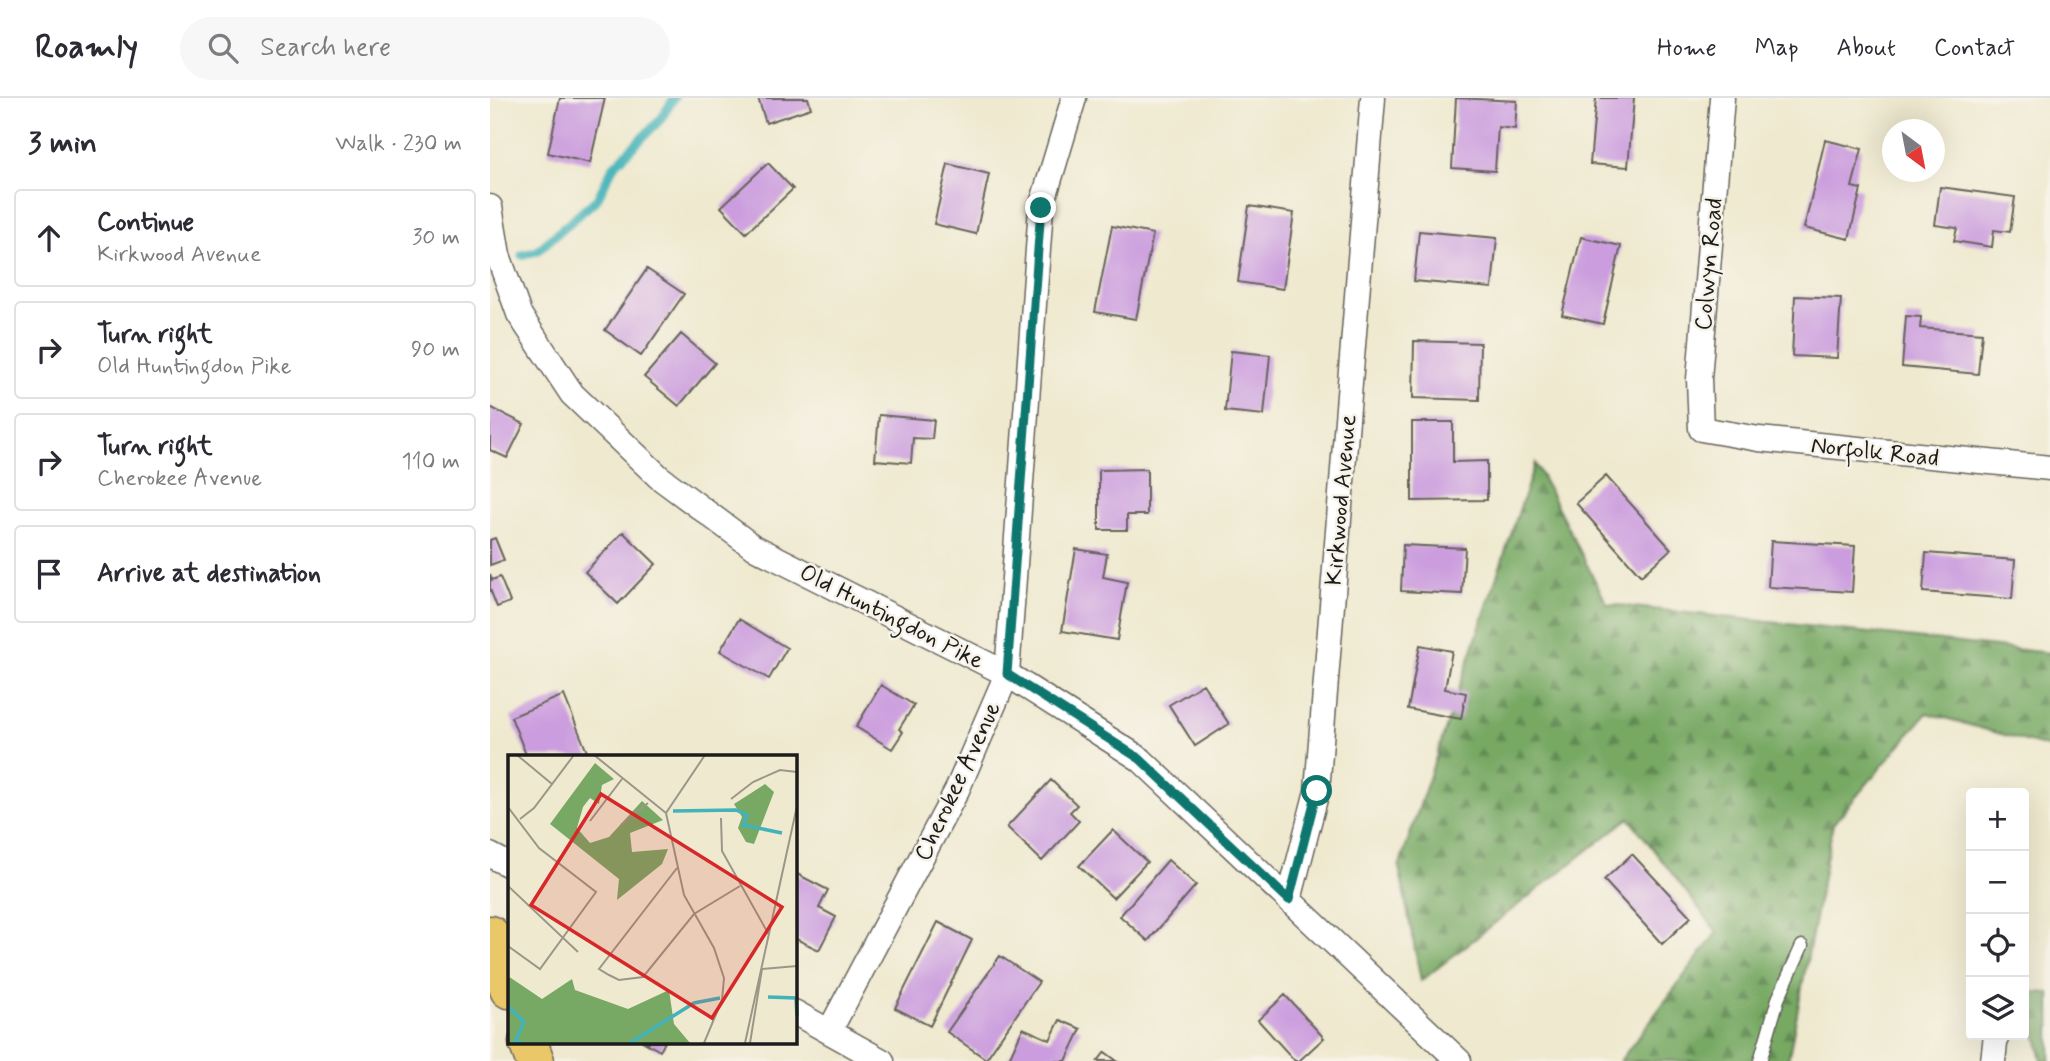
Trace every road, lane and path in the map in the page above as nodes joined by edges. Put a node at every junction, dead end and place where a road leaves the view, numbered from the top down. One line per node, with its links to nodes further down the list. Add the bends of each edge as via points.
1 (1073, 98): 7 (street, Cherokee Avenue, via 1041,208)
2 (1373, 98): 10 (street, Kirkwood Avenue, via 1317,791)
3 (1722, 98): 5 (street, Colwyn Road, via 1699,379)
4 (490, 207): 7 (street, Old Huntingdon Pike, via 498,255 519,314 572,394 659,477 752,546)
5 (1700, 429): 6 (street, Norfolk Road)
6 (2050, 468)
7 (1007, 674): 10 (street, Old Huntingdon Pike, via 1140,759); 15 (street, Cherokee Avenue, via 957,790)
8 (490, 855): 9 (street)
9 (508, 864)
10 (1289, 900): 20 (street, Old Huntingdon Pike)
11 (490, 935): 13 (main road)
12 (1802, 946): 21 (lane, via 1778,999)
13 (508, 986)
14 (796, 1013): 15 (street)
15 (830, 1030): 19 (street)
16 (1995, 1040): 22 (street)
17 (529, 1044): 18 (main road)
18 (535, 1061)
19 (882, 1061)
20 (1459, 1061)
21 (1760, 1061)
22 (1993, 1061)

